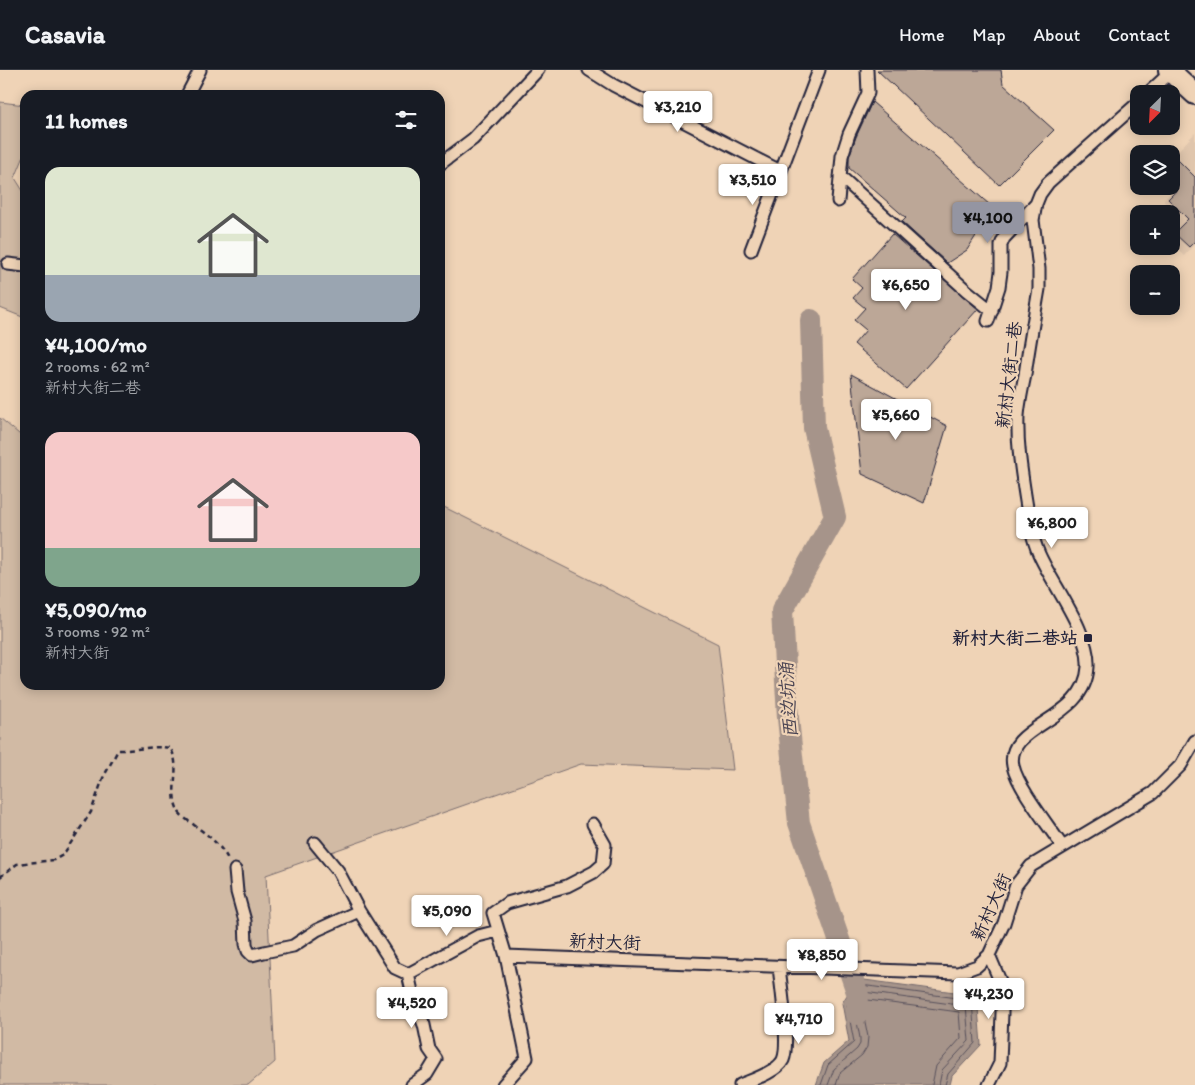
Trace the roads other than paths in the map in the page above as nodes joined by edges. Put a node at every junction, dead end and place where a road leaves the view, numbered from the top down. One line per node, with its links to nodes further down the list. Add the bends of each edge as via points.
1 (200, 70): 8 (street)
2 (538, 70): 11 (street, via 473,139)
3 (589, 70): 12 (street)
4 (819, 70): 12 (street)
5 (867, 70): 13 (street, via 868,93 844,148)
6 (1170, 71): 7 (street); 9 (highway)
7 (1157, 85)
8 (190, 90)
9 (1195, 94)
10 (1130, 110): 15 (street, 新村大街二巷, via 1048,183)
11 (445, 160)
12 (780, 171): 16 (street)
13 (840, 176): 14 (street); 15 (street, via 966,290 990,316 999,287 1001,245)
14 (838, 201)
15 (1036, 204): 22 (street, 新村大街二巷, via 1034,230 1040,269 1039,290 1018,416 1020,460 1028,517 1039,553 1078,628 1088,665 1084,687 1078,696 1019,740 1012,757 1015,772)
16 (751, 250)
17 (8, 264): 18 (street)
18 (20, 265)
19 (1195, 741): 22 (street, 新村大街, via 1181,765 1153,793)
20 (593, 824): 25 (street, via 605,845 603,864 567,886 506,903 493,913)
21 (315, 843): 24 (street, via 338,871)
22 (1062, 846): 26 (street, 新村大街, via 1031,866 1016,886)
23 (235, 870): 24 (street, via 246,944 252,956 293,946 317,930)
24 (359, 911): 29 (street, via 395,968)
25 (498, 931): 27 (street); 29 (street, via 478,936)
26 (989, 955): 28 (street, 新村大街, via 977,966 958,973); 33 (street, via 1003,988 1000,1063)
27 (506, 956): 28 (street, 新村大街); 31 (street, via 526,1058)
28 (779, 967): 32 (street, via 786,1043 782,1060 769,1072)
29 (408, 974): 30 (street, via 429,1048 436,1060 427,1074)
30 (412, 1085)
31 (503, 1085)
32 (740, 1085)
33 (989, 1085)

